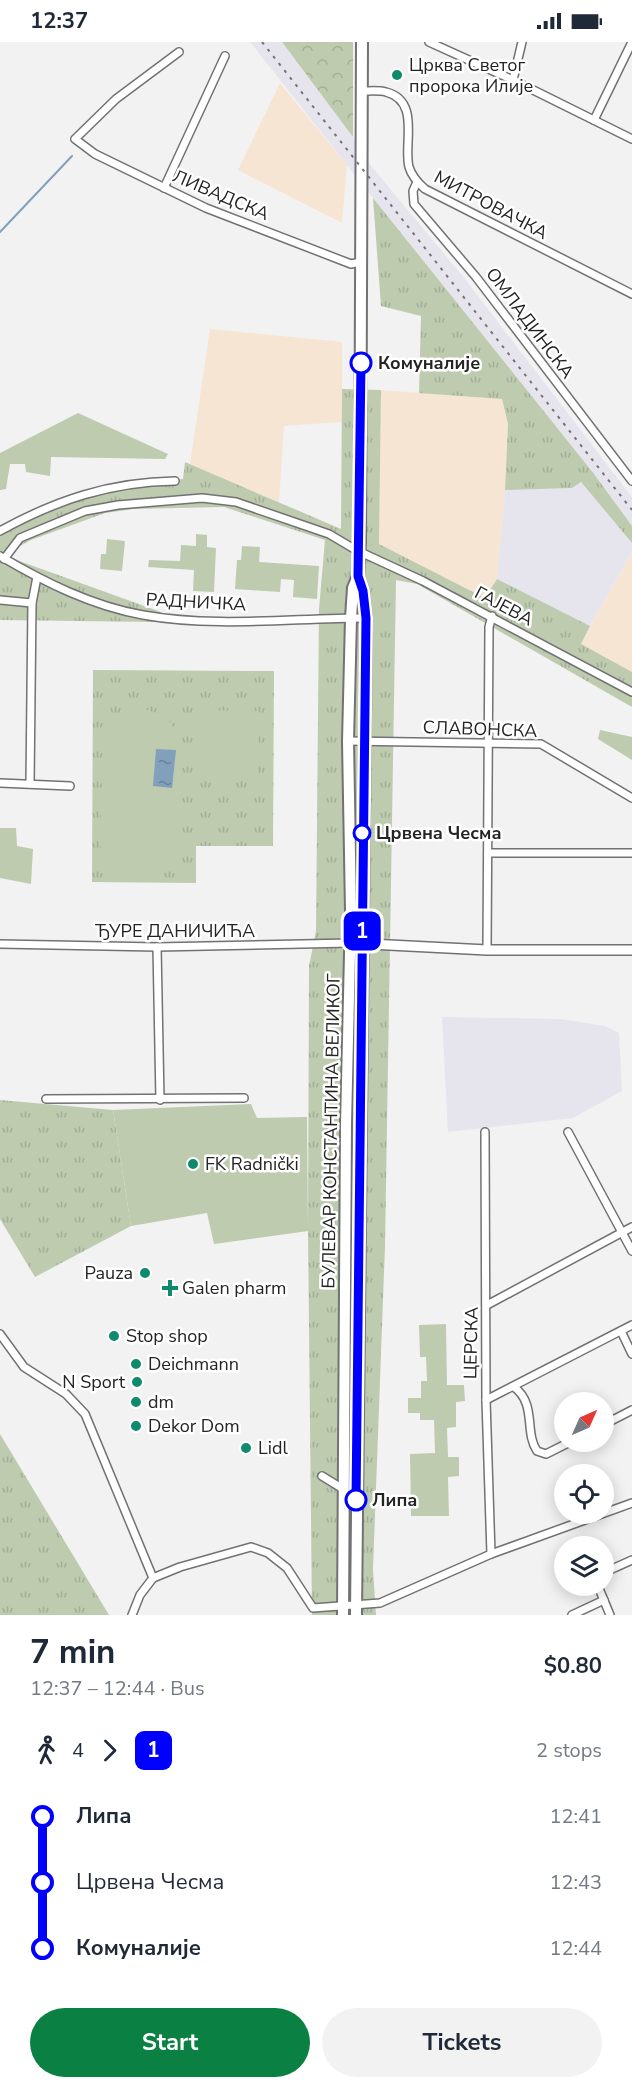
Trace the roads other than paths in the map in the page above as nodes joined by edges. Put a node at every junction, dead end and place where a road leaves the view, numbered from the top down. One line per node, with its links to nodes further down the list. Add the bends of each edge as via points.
1 (362, 42): 8 (main road, БУЛЕВАР КОНСТАНТИНА ВЕЛИКОГ)
2 (429, 42): 7 (street)
3 (522, 42): 7 (street)
4 (632, 42): 9 (street)
5 (179, 52): 12 (street, ЛИВАДСКА, via 116,99 75,139 95,154)
6 (225, 56): 12 (street)
7 (513, 80): 9 (street)
8 (363, 91): 11 (street, МИТРОВАЧКА, via 387,92 401,102 409,120 408,164); 13 (main road, БУЛЕВАР КОНСТАНТИНА ВЕЛИКОГ)
9 (594, 120): 10 (street)
10 (632, 139)
11 (417, 182): 14 (street, МИТРОВАЧКА, via 443,200); 16 (street, ОМЛАДИНСКА, via 414,204 476,277)
12 (164, 188): 13 (street, ЛИВАДСКА, via 351,264)
13 (361, 262): 18 (main road, БУЛЕВАР КОНСТАНТИНА ВЕЛИКОГ)
14 (632, 294)
15 (175, 481): 17 (street, via 82,494)
16 (632, 481)
17 (0, 531)
18 (359, 552): 19 (street, ГАЈЕВА, via 300,522 216,498 118,505 85,512 20,538); 20 (main road, БУЛЕВАР КОНСТАНТИНА ВЕЛИКОГ); 24 (street, ГАЈЕВА)
19 (2, 557): 21 (street, РАДНИЧКА)
20 (358, 576): 25 (main road, БУЛЕВАР КОНСТАНТИНА ВЕЛИКОГ); 26 (main road, БУЛЕВАР КОНСТАНТИНА ВЕЛИКОГ)
21 (38, 577): 23 (street); 25 (street, РАДНИЧКА, via 93,601 142,615 214,620)
22 (0, 600): 23 (street)
23 (32, 603): 32 (street)
24 (492, 616): 27 (street, ГАЈЕВА); 30 (street)
25 (351, 618): 26 (street, РАДНИЧКА); 28 (main road, БУЛЕВАР КОНСТАНТИНА ВЕЛИКОГ)
26 (366, 618): 29 (main road, БУЛЕВАР КОНСТАНТИНА ВЕЛИКОГ)
27 (632, 692)
28 (348, 741): 29 (street, СЛАВОНСКА); 38 (main road, БУЛЕВАР КОНСТАНТИНА ВЕЛИКОГ)
29 (362, 741): 30 (street, СЛАВОНСКА); 39 (main road, БУЛЕВАР КОНСТАНТИНА ВЕЛИКОГ)
30 (487, 742): 34 (street, СЛАВОНСКА, via 541,744); 35 (street)
31 (0, 783): 32 (street)
32 (30, 784): 33 (street)
33 (70, 786)
34 (632, 798)
35 (488, 853): 36 (street); 41 (street)
36 (632, 853)
37 (0, 944): 40 (street, ЂУРЕ ДАНИЧИЋА)
38 (350, 944): 39 (street); 40 (street, ЂУРЕ ДАНИЧИЋА); 62 (main road, БУЛЕВАР КОНСТАНТИНА ВЕЛИКОГ)
39 (362, 944): 41 (street); 70 (main road, БУЛЕВАР КОНСТАНТИНА ВЕЛИКОГ)
40 (157, 947): 45 (street)
41 (487, 950): 42 (street)
42 (632, 950)
43 (244, 1098): 45 (street)
44 (46, 1099): 45 (street)
45 (160, 1100)
46 (484, 1132): 51 (street, ЦЕРСКА)
47 (568, 1132): 49 (street)
48 (632, 1227): 49 (street)
49 (622, 1232): 50 (street); 51 (street)
50 (632, 1251)
51 (487, 1305): 57 (street, ЦЕРСКА)
52 (632, 1325): 53 (street)
53 (621, 1331): 55 (street); 56 (street)
54 (0, 1334): 67 (street, via 24,1367 66,1394 84,1414)
55 (632, 1354)
56 (514, 1387): 57 (street); 60 (street, via 529,1408 537,1451 546,1454)
57 (486, 1400): 64 (street, ЦЕРСКА)
58 (632, 1410): 59 (street)
59 (614, 1419)
60 (554, 1450)
61 (322, 1476): 62 (street)
62 (343, 1489): 71 (main road, БУЛЕВАР КОНСТАНТИНА ВЕЛИКОГ)
63 (632, 1503): 64 (street)
64 (491, 1554): 70 (street)
65 (632, 1560): 66 (street)
66 (614, 1567)
67 (153, 1578): 71 (street, via 232,1551 257,1548 287,1568 313,1608); 72 (street)
68 (602, 1596): 69 (street)
69 (604, 1600): 73 (street); 74 (street)
70 (356, 1610): 71 (street)
71 (343, 1611)
72 (132, 1615)
73 (572, 1615)
74 (610, 1615)

